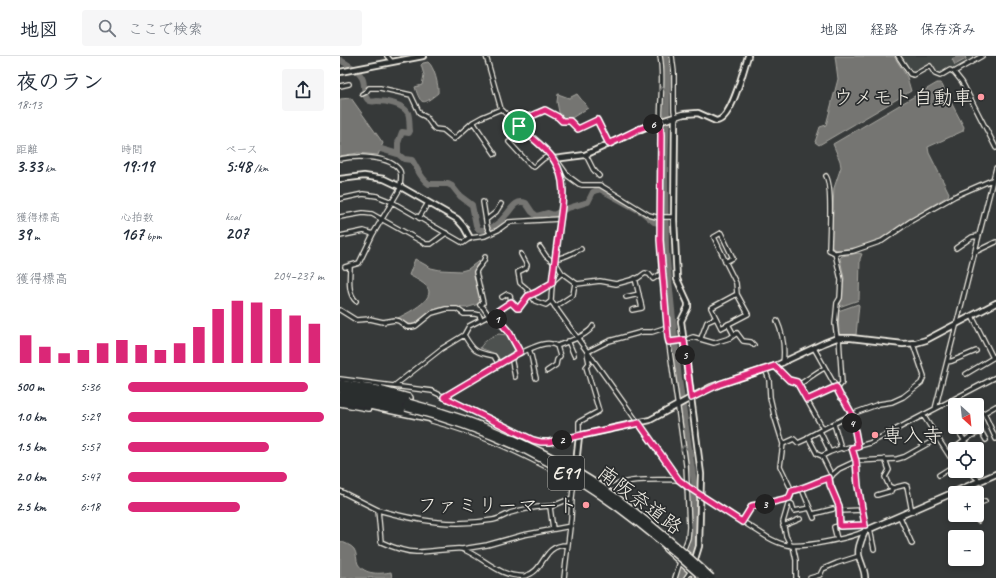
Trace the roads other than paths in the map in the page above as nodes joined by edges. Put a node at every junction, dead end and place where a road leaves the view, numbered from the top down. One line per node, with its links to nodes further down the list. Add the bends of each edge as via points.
1 (387, 56): 9 (street)
2 (423, 56): 9 (street)
3 (486, 56): 15 (street)
4 (660, 56): 18 (street, one-way to 4)
5 (672, 56): 16 (street)
6 (748, 56): 16 (street, via 724,118 716,121 698,113)
7 (898, 56): 11 (street, via 910,74 914,75 930,66 935,74 940,76 950,70)
8 (982, 56): 11 (street)
9 (392, 62): 10 (street)
10 (340, 72)
11 (954, 72): 22 (street, via 962,82)
12 (350, 84): 13 (street)
13 (340, 86)
14 (364, 93): 17 (street, via 369,88 380,88 411,95 420,114 426,117 432,127 443,130 454,139)
15 (501, 109): 17 (street); 19 (street)
16 (674, 118): 18 (street); 40 (street)
17 (473, 122): 23 (street)
18 (660, 122): 21 (street); 44 (street)
19 (519, 126): 21 (street, via 529,117 545,110 562,121 570,121 578,129 597,120); 24 (street)
20 (509, 142): 24 (street, via 532,166)
21 (609, 144): 25 (street)
22 (996, 148)
23 (495, 154)
24 (550, 155): 27 (street)
25 (586, 155): 27 (street); 29 (street)
26 (340, 159): 33 (street, via 360,157 390,162 401,173)
27 (555, 159): 43 (street, via 563,186); 44 (street, via 568,176 579,184 600,185 649,215)
28 (996, 168): 32 (street)
29 (599, 176)
30 (826, 176): 57 (street, via 830,189 829,250)
31 (340, 179): 33 (street, via 371,176)
32 (994, 179): 50 (street); 57 (street, via 955,196 882,241 853,251)
33 (400, 187): 35 (street); 37 (street)
34 (340, 199): 35 (street, via 363,194)
35 (392, 202): 41 (street); 42 (street)
36 (483, 202): 45 (street)
37 (428, 203): 42 (street); 51 (street, via 456,219)
38 (502, 204): 45 (street)
39 (340, 217): 41 (street, via 363,213)
40 (674, 217): 44 (street); 97 (street, via 676,279 688,303 681,321)
41 (382, 218): 46 (street, via 426,244 431,244); 48 (street)
42 (419, 218): 46 (street)
43 (560, 218): 47 (street, via 509,222); 60 (street)
44 (660, 218): 66 (street)
45 (486, 220): 47 (street)
46 (446, 233): 51 (street, via 463,243)
47 (490, 233): 51 (street)
48 (373, 234): 49 (street, via 364,231); 63 (street, via 359,263)
49 (340, 236)
50 (978, 236): 54 (street); 56 (street)
51 (470, 238)
52 (996, 242): 56 (street)
53 (540, 246): 62 (street, via 546,256)
54 (956, 248)
55 (581, 249): 60 (street)
56 (975, 252): 89 (street)
57 (835, 253): 96 (street, via 841,280 835,324)
58 (521, 254): 70 (street, via 527,265 518,272 520,281)
59 (485, 257): 83 (street, via 485,261 476,272 483,302 480,305)
60 (555, 258): 62 (street)
61 (725, 262): 61 (street, via 714,236 721,233 733,258); 72 (street, via 736,283)
62 (555, 263): 65 (street); 68 (street)
63 (350, 266): 64 (street); 75 (street, via 350,290)
64 (345, 267)
65 (562, 273): 68 (street); 69 (street)
66 (662, 273): 67 (street, via 653,279 645,273); 91 (street)
67 (635, 278): 69 (street, via 616,284 600,281 579,285); 71 (street)
68 (552, 282): 70 (street); 76 (street)
69 (575, 283): 79 (street, via 573,295)
70 (530, 294): 76 (street, via 535,301 546,305); 77 (street, via 519,308)
71 (639, 294): 74 (street); 81 (street, via 642,308)
72 (737, 294): 85 (street, via 711,308); 88 (street, via 748,314)
73 (502, 297): 77 (street, via 510,295)
74 (626, 297)
75 (356, 301)
76 (551, 301): 79 (street)
77 (511, 302): 82 (street)
78 (996, 303): 84 (street)
79 (555, 307): 94 (street)
80 (340, 310): 86 (street, via 356,320 395,320 407,327 416,326 432,313 446,309 479,315)
81 (632, 310)
82 (493, 314): 83 (street); 106 (street, via 509,332)
83 (489, 316): 86 (street)
84 (972, 316): 89 (street); 110 (street)
85 (716, 318): 88 (street, via 721,328); 95 (street, via 708,322)
86 (481, 320): 92 (street, via 469,326)
87 (777, 321): 112 (street, via 782,331)
88 (728, 324): 93 (street)
89 (956, 324): 100 (street); 111 (street)
90 (593, 326): 94 (street)
91 (668, 327): 99 (street); 107 (street, via 608,341)
92 (464, 335): 113 (street, via 476,352 494,356); 125 (street, via 441,349)
93 (734, 335): 95 (street, via 714,343); 101 (street, via 739,334)
94 (577, 337): 98 (street); 107 (street)
95 (701, 338): 97 (street)
96 (838, 338): 100 (street); 103 (street); 126 (street, via 842,383)
97 (684, 340): 99 (street); 131 (street)
98 (568, 341): 102 (street); 108 (street)
99 (669, 342): 134 (street)
100 (913, 344): 137 (street, via 924,376 921,383 892,402)
101 (754, 345)
102 (557, 346): 104 (street, via 547,343); 117 (street, via 560,356 556,365)
103 (814, 348): 112 (street); 115 (street)
104 (529, 349): 106 (street); 121 (street)
105 (976, 351): 111 (street)
106 (520, 352): 109 (street)
107 (587, 352): 139 (street); 147 (street, via 586,367 599,411 579,422)
108 (574, 355)
109 (511, 357): 113 (street); 119 (street)
110 (994, 357): 118 (street)
111 (948, 362): 136 (street)
112 (783, 363): 114 (street)
113 (499, 365): 129 (street)
114 (775, 366): 116 (street); 124 (street)
115 (825, 368): 124 (street); 126 (street)
116 (765, 369): 131 (street, via 720,384); 153 (street)
117 (547, 370)
118 (966, 374)
119 (515, 377)
120 (996, 377): 136 (street)
121 (536, 378)
122 (340, 379): 125 (street)
123 (340, 385): 143 (highway, bridge, via 379,390 409,398); 162 (main road, via 402,398 460,416 521,440)
124 (798, 385): 132 (street)
125 (394, 386): 129 (street, via 432,391)
126 (836, 388): 132 (street); 137 (street)
127 (340, 389): 143 (highway, 南阪奈道路 / E91, bridge, via 423,406)
128 (340, 394): 142 (highway, 南阪奈道路 / E91, bridge, via 406,407)
129 (444, 397): 147 (street, via 533,440 549,442)
130 (340, 398): 142 (highway, bridge)
131 (689, 399): 134 (street); 178 (street, via 701,474)
132 (807, 400): 141 (street)
133 (340, 404): 169 (main road, via 460,428 528,455)
134 (677, 405): 139 (street); 172 (street, one-way to 134)
135 (996, 406): 150 (street, via 984,413)
136 (935, 409): 138 (street)
137 (850, 415): 140 (street); 154 (street)
138 (923, 415): 149 (street); 154 (street)
139 (639, 423): 147 (street); 168 (street)
140 (834, 424): 141 (street); 155 (street)
141 (822, 430): 148 (street); 157 (street)
142 (482, 431): 214 (highway, 南阪奈道路 / E91, bridge, via 527,451 594,490 635,519)
143 (498, 432): 215 (highway, 南阪奈道路 / E91, bridge, via 565,466 615,498)
144 (960, 434): 152 (street)
145 (977, 434): 152 (street)
146 (982, 434): 151 (street)
147 (579, 436): 162 (street)
148 (809, 438): 153 (street, via 798,443 794,439); 159 (street, via 817,454)
149 (938, 438): 158 (street); 160 (street, via 904,458)
150 (996, 438)
151 (986, 440)
152 (965, 441)
153 (783, 444): 177 (street, via 780,466)
154 (858, 447): 156 (street)
155 (841, 448): 156 (street); 157 (street)
156 (852, 448): 161 (street)
157 (830, 452): 159 (street)
158 (948, 453)
159 (822, 456): 166 (street)
160 (884, 459): 161 (street); 173 (street, via 889,470 885,477)
161 (856, 461): 166 (street, via 839,469); 187 (street)
162 (576, 469): 169 (street); 175 (main road)
163 (948, 470): 165 (street)
164 (996, 474): 170 (main road)
165 (939, 475)
166 (831, 477): 174 (street); 188 (street)
167 (977, 478): 170 (street)
168 (679, 480): 172 (street); 175 (street, via 636,480)
169 (574, 481): 181 (street); 208 (main road, via 635,524)
170 (980, 481): 171 (main road)
171 (972, 486)
172 (688, 487): 178 (street); 205 (street, via 688,538)
173 (892, 488): 179 (street); 189 (street, via 907,486)
174 (802, 489): 177 (street); 184 (street)
175 (608, 490): 205 (main road)
176 (340, 491): 186 (street)
177 (792, 491): 182 (street)
178 (700, 495): 192 (street); 207 (street, via 699,546)
179 (877, 495)
180 (948, 497): 189 (main road)
181 (572, 498): 183 (street); 194 (street)
182 (789, 500): 184 (street, via 794,511); 192 (street, via 752,506); 195 (street)
183 (550, 507): 186 (street, via 533,507 494,520 459,524 440,523); 197 (street)
184 (810, 508): 185 (street, via 814,516)
185 (833, 509)
186 (378, 510): 203 (street, via 381,542 415,552)
187 (862, 510): 188 (street); 193 (street)
188 (840, 511): 196 (street)
189 (912, 512): 190 (main road)
190 (900, 517): 198 (main road); 200 (street)
191 (800, 519): 195 (street)
192 (742, 522): 202 (street, via 777,543)
193 (865, 525): 196 (street); 198 (street)
194 (571, 526): 197 (street); 201 (street)
195 (784, 526): 202 (street)
196 (840, 526): 199 (street, via 834,527)
197 (553, 529): 203 (street)
198 (867, 530): 199 (street); 204 (street); 206 (main road, via 860,545)
199 (837, 539): 202 (street)
200 (912, 544)
201 (567, 545): 203 (street, via 558,546 548,553 533,572 517,577 498,573); 210 (street)
202 (792, 546): 217 (street, via 796,560)
203 (461, 549)
204 (874, 549)
205 (685, 550): 207 (main road)
206 (859, 556): 218 (street, via 823,569 820,575); 219 (main road)
207 (695, 559): 216 (main road)
208 (681, 563): 209 (main road); 211 (street)
209 (690, 571): 212 (street); 213 (main road)
210 (564, 578)
211 (674, 578)
212 (686, 578)
213 (699, 578)
214 (704, 578)
215 (711, 578)
216 (715, 578)
217 (796, 578)
218 (810, 578)
219 (865, 578)

